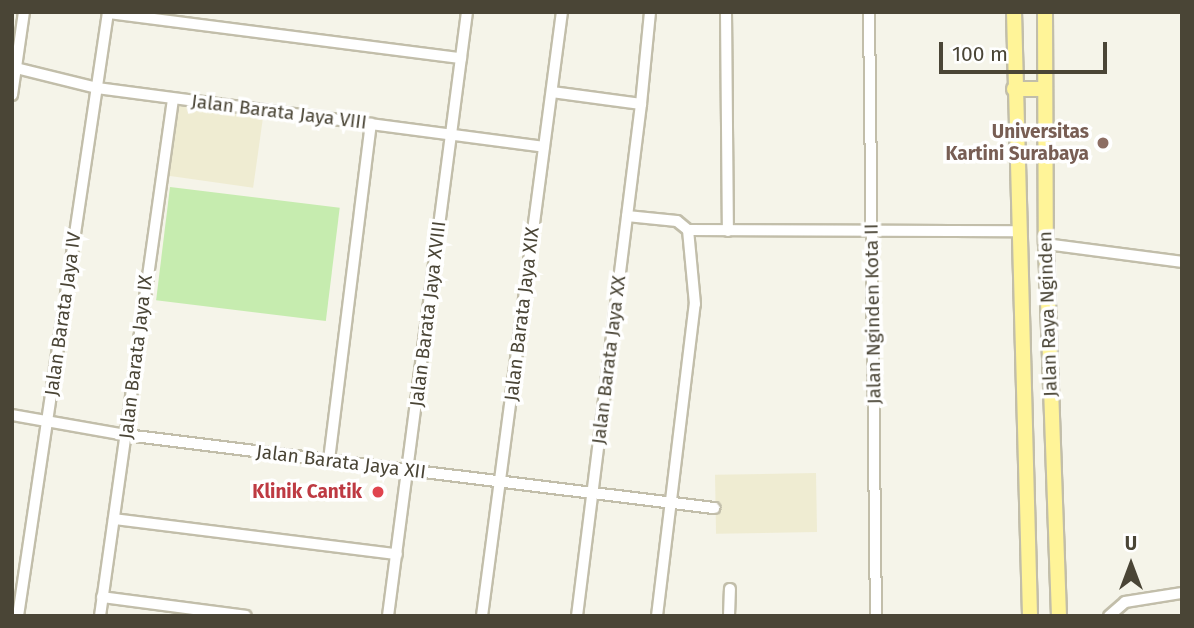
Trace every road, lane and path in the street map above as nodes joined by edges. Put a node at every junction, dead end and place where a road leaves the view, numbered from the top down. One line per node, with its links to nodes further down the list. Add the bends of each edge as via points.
1 (24, 12): 11 (street)
2 (467, 12): 10 (street, Jalan Barata Jaya XVIII)
3 (562, 12): 16 (street, Jalan Barata Jaya XIX)
4 (650, 12): 19 (street, Jalan Barata Jaya XX)
5 (726, 12): 26 (street)
6 (869, 12): 24 (street, Jalan Nginden Kota II)
7 (1014, 12): 14 (main road, Jalan Raya Nginden)
8 (1045, 12): 15 (main road, Jalan Raya Nginden)
9 (108, 13): 10 (street); 13 (street, Jalan Barata Jaya IV)
10 (461, 58): 21 (street, Jalan Barata Jaya XVIII)
11 (16, 68): 12 (street); 13 (street, Jalan Barata Jaya VIII)
12 (13, 82): 17 (street)
13 (97, 88): 18 (street, Jalan Barata Jaya VIII); 31 (street, Jalan Barata Jaya IV)
14 (1014, 89): 15 (main road); 27 (main road, Jalan Raya Nginden)
15 (1044, 89): 28 (main road, Jalan Raya Nginden)
16 (552, 92): 19 (street); 22 (street, Jalan Barata Jaya XIX)
17 (12, 95)
18 (173, 99): 20 (street, Jalan Barata Jaya VIII); 32 (street, Jalan Barata Jaya IX)
19 (641, 104): 23 (street, Jalan Barata Jaya XX)
20 (371, 124): 21 (street, Jalan Barata Jaya VIII); 33 (street)
21 (451, 135): 22 (street, Jalan Barata Jaya VIII); 34 (street, Jalan Barata Jaya XVIII)
22 (544, 147): 35 (street, Jalan Barata Jaya XIX)
23 (627, 216): 25 (street, via 677,221); 36 (street, Jalan Barata Jaya XX)
24 (873, 228): 26 (street); 27 (street); 54 (street, Jalan Nginden Kota II)
25 (688, 230): 26 (street); 37 (street, via 695,304)
26 (728, 231)
27 (1018, 231): 41 (main road, Jalan Raya Nginden)
28 (1046, 244): 29 (street); 40 (main road, Jalan Raya Nginden)
29 (1182, 262)
30 (12, 415): 31 (street, Jalan Barata Jaya XII)
31 (48, 423): 32 (street, Jalan Barata Jaya XII); 46 (street, Jalan Barata Jaya IV)
32 (126, 435): 33 (street, Jalan Barata Jaya XII); 39 (street, Jalan Barata Jaya IX)
33 (329, 460): 34 (street, Jalan Barata Jaya XII)
34 (408, 470): 35 (street, Jalan Barata Jaya XII); 42 (street, Jalan Barata Jaya XVIII)
35 (500, 482): 36 (street, Jalan Barata Jaya XII); 50 (street, Jalan Barata Jaya XIX)
36 (593, 494): 37 (street, Jalan Barata Jaya XII); 51 (street, Jalan Barata Jaya XX)
37 (671, 503): 38 (street, Jalan Barata Jaya XII); 52 (street)
38 (713, 508)
39 (114, 519): 42 (street); 45 (street, Jalan Barata Jaya IX)
40 (1054, 538): 41 (main road); 56 (main road, Jalan Raya Nginden)
41 (1028, 539): 55 (main road, Jalan Raya Nginden)
42 (397, 554): 49 (street, Jalan Barata Jaya XVIII)
43 (730, 589): 53 (street)
44 (1182, 593): 57 (street, via 1125,602)
45 (102, 597): 47 (street, Jalan Barata Jaya IX); 48 (street)
46 (18, 616)
47 (100, 616)
48 (246, 616)
49 (388, 616)
50 (482, 616)
51 (577, 616)
52 (657, 616)
53 (729, 616)
54 (876, 616)
55 (1030, 616)
56 (1059, 616)
57 (1109, 616)

